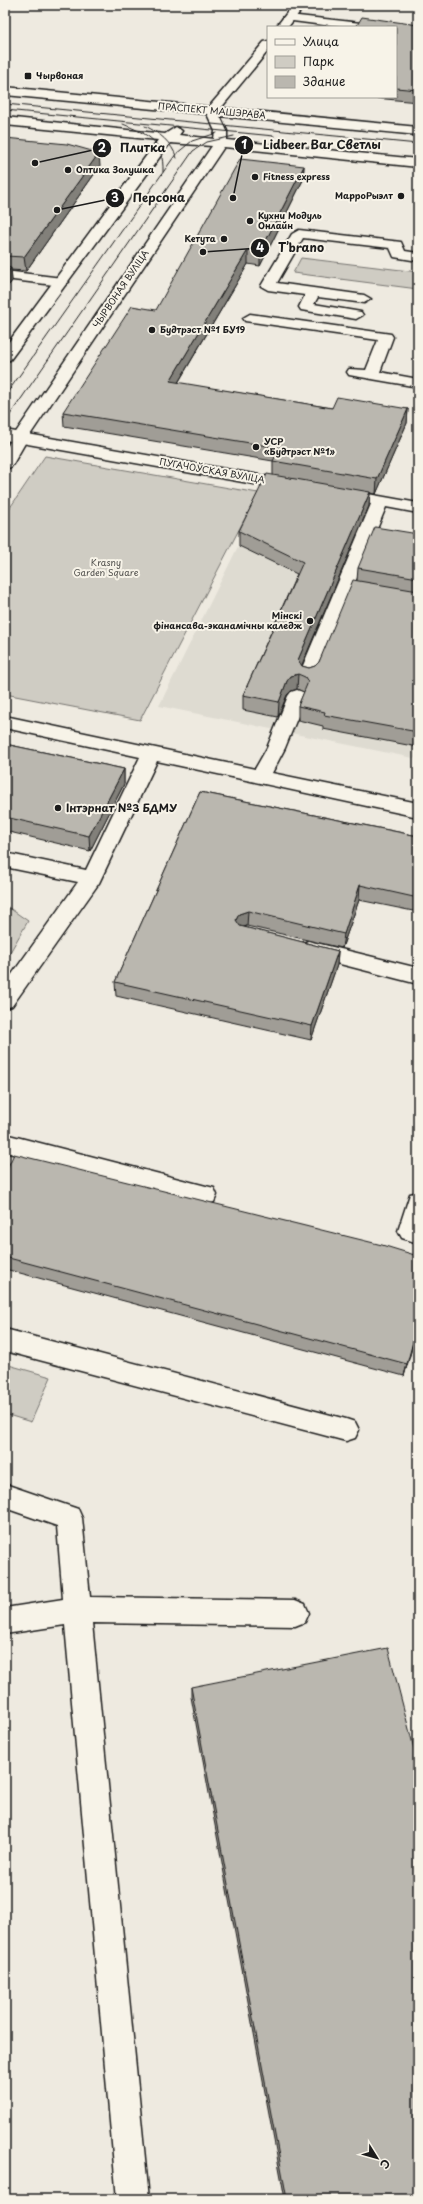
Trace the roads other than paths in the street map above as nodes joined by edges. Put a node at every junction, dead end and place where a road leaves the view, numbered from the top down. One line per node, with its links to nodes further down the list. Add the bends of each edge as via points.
1 (299, 5): 2 (main road)
2 (289, 18): 3 (main road); 4 (main road)
3 (283, 26)
4 (361, 26)
5 (267, 45): 7 (main road)
6 (5, 91): 7 (main road, ПРАСПЕКТ МАШЭРАВА)
7 (212, 111): 9 (main road, ПРАСПЕКТ МАШЭРАВА); 10 (main road); 11 (main road, via 221,131)
8 (5, 121): 10 (main road)
9 (418, 131)
10 (166, 138): 11 (main road); 15 (main road)
11 (220, 143): 12 (main road); 24 (main road, ЧЫРВОНАЯ ВУЛІЦА)
12 (418, 163)
13 (418, 257): 16 (main road, via 399,254 396,245 299,234 268,286)
14 (5, 275): 15 (main road)
15 (62, 282): 20 (main road)
16 (313, 292): 17 (main road); 18 (main road, via 306,307)
17 (364, 299)
18 (356, 315)
19 (250, 318): 22 (main road, via 386,337)
20 (5, 357)
21 (354, 372): 22 (main road)
22 (371, 375): 23 (main road)
23 (418, 383)
24 (13, 436): 25 (main road, ЧЫРВОНАЯ ВУЛІЦА); 26 (main road, ПУГАЧОЎСКАЯ ВУЛІЦА)
25 (5, 464)
26 (311, 489)
27 (326, 492): 28 (main road)
28 (381, 501): 29 (main road); 30 (main road, via 353,587)
29 (418, 508)
30 (308, 675)
31 (297, 696): 34 (main road, via 276,748)
32 (5, 722): 33 (main road)
33 (151, 754): 34 (main road); 37 (main road)
34 (260, 776): 35 (main road)
35 (418, 810)
36 (5, 860): 37 (main road)
37 (92, 878): 40 (main road)
38 (291, 945): 39 (main road)
39 (418, 976)
40 (5, 1000)
41 (5, 1142): 42 (main road)
42 (206, 1195)
43 (418, 1201): 44 (main road, via 410,1231)
44 (418, 1233)
45 (5, 1340): 46 (main road)
46 (346, 1430)
47 (5, 1496): 48 (main road, via 69,1518)
48 (78, 1610): 49 (main road); 50 (main road); 51 (main road)
49 (295, 1613)
50 (5, 1621)
51 (133, 2199)

